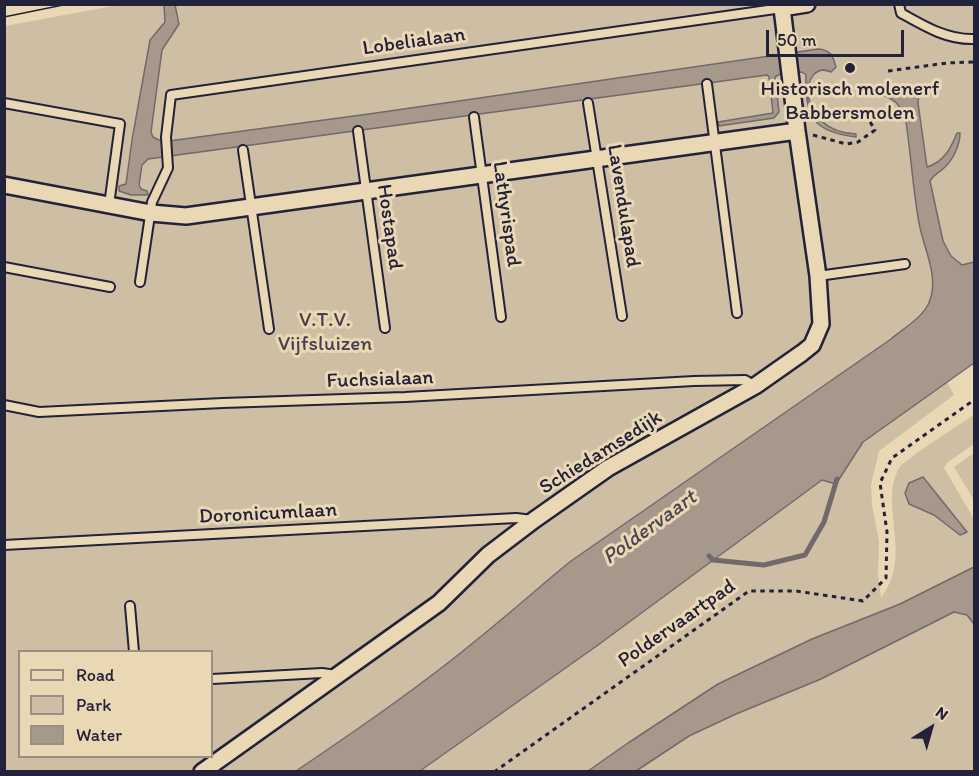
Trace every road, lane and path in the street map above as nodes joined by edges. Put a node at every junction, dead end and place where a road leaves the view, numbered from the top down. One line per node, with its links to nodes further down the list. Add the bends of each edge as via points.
1 (807, 4): 3 (street)
2 (898, 4): 4 (lane, via 901,13 933,31)
3 (782, 8): 13 (street, Schiedamsedijk); 22 (lane, Lobelialaan, via 171,95 166,137 168,168)
4 (975, 39)
5 (975, 62): 6 (path)
6 (888, 71)
7 (707, 84): 14 (lane)
8 (4, 103): 20 (lane, via 120,124)
9 (588, 103): 16 (lane, Lavendulapad)
10 (862, 109): 13 (path, via 875,130 858,142 846,144)
11 (474, 117): 17 (lane, Lathyrispad)
12 (358, 131): 19 (lane, Hostapad)
13 (797, 131): 14 (street); 25 (street, Schiedamsedijk)
14 (714, 142): 16 (street); 28 (lane)
15 (243, 150): 21 (lane)
16 (597, 159): 17 (street); 29 (lane, Lavendulapad)
17 (482, 175): 19 (street); 30 (lane, Lathyrispad)
18 (4, 185): 20 (street)
19 (366, 191): 21 (street); 31 (lane, Hostapad)
20 (109, 205): 22 (street)
21 (250, 207): 22 (street, via 186,216); 32 (lane)
22 (151, 213): 26 (lane, Lobelialaan)
23 (905, 264): 25 (lane)
24 (4, 267): 27 (lane)
25 (818, 276): 33 (street, Schiedamsedijk, via 821,324 812,345)
26 (140, 282)
27 (110, 287)
28 (737, 313)
29 (622, 316)
30 (501, 317)
31 (385, 328)
32 (269, 329)
33 (755, 386): 35 (lane, Fuchsialaan, via 745,380 694,381 39,412); 36 (street, Schiedamsedijk, via 608,468)
34 (975, 400): 43 (path, Poldervaartpad, via 892,458 880,483 887,532 886,578 863,601 796,591 748,591)
35 (4, 405)
36 (534, 520): 37 (lane, Doronicumlaan); 40 (street, Schiedamsedijk, via 488,555 439,603)
37 (4, 545)
38 (130, 606): 39 (lane)
39 (134, 650)
40 (338, 675): 41 (lane); 42 (street, Schiedamsedijk)
41 (213, 679)
42 (202, 771)
43 (494, 771)

